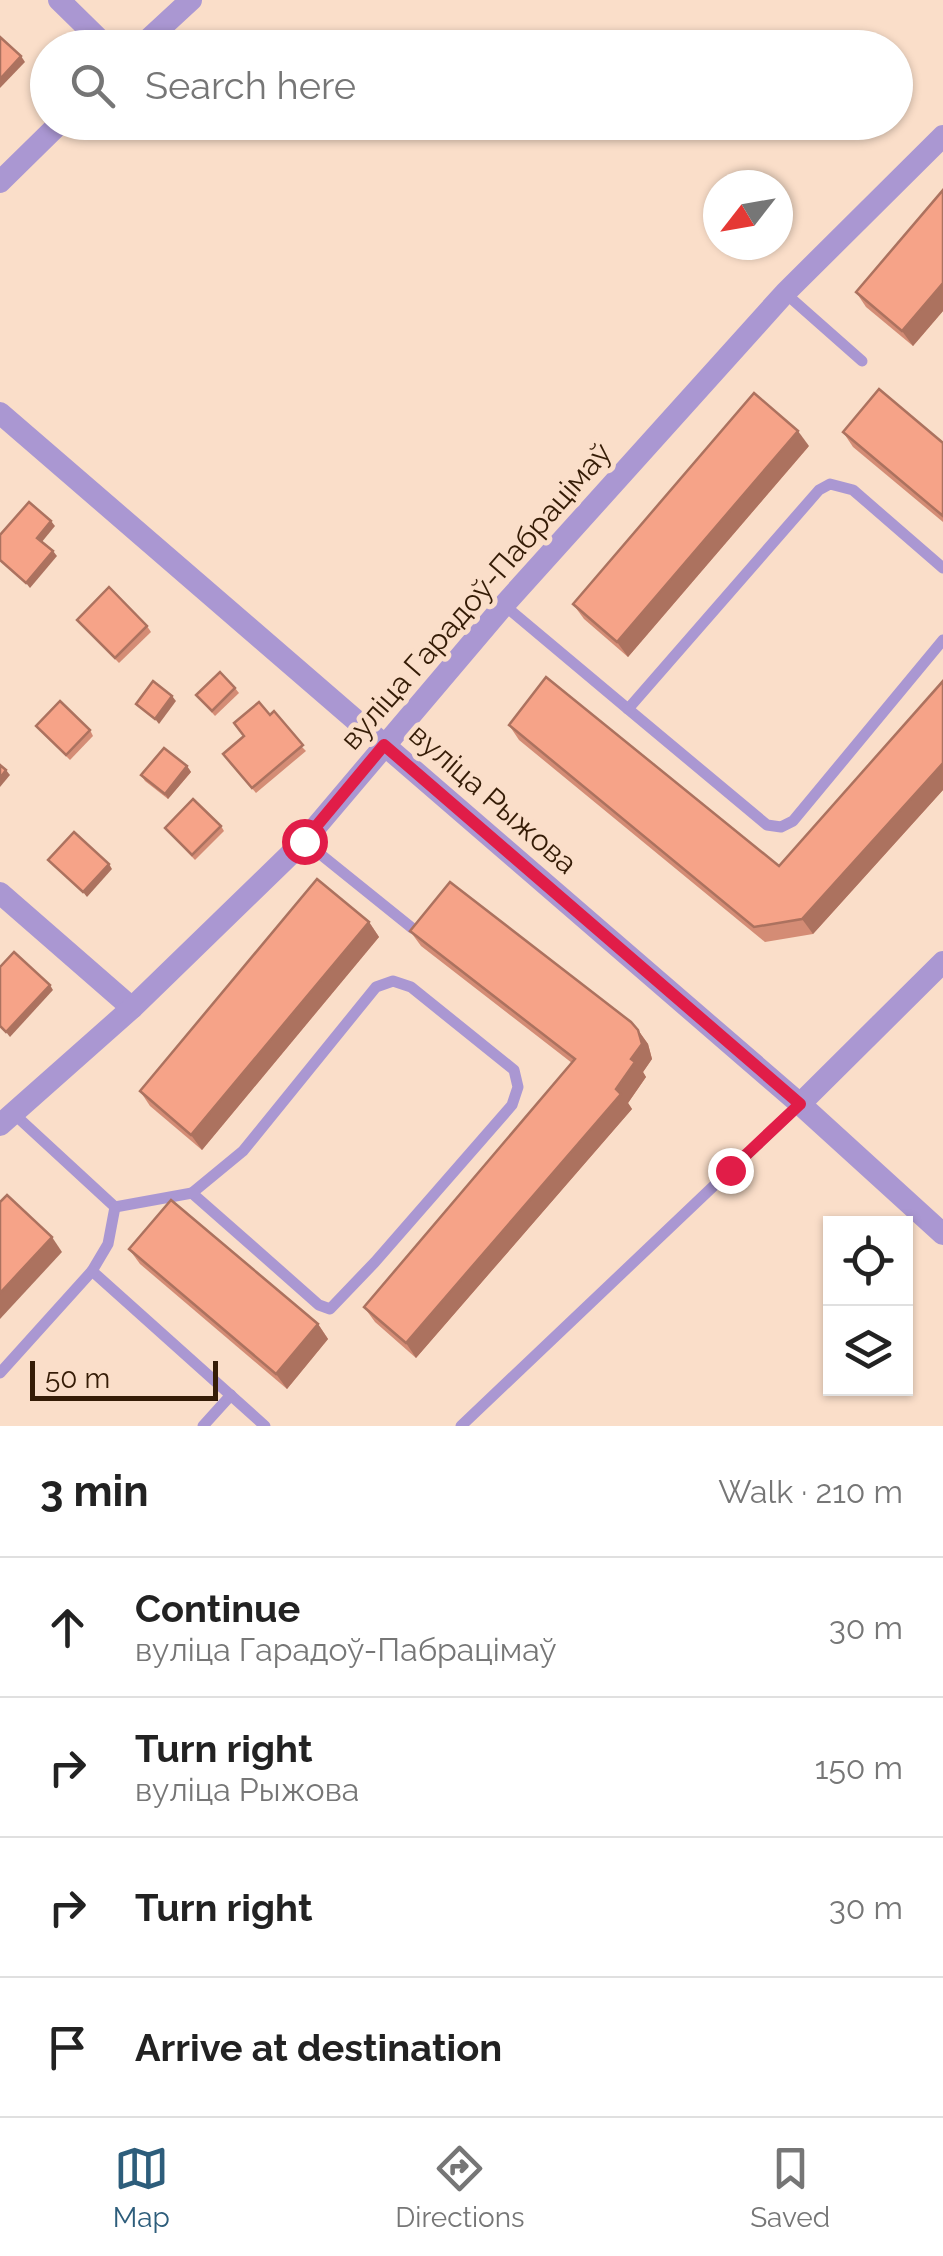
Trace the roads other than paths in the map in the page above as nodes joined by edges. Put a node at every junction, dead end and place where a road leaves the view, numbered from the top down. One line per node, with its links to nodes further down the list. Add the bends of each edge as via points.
1 (59, 0): 3 (street)
2 (191, 0): 4 (street)
3 (90, 30)
4 (158, 30)
5 (943, 136): 8 (street, вуліца Гарадоў-Пабрацімаў)
6 (43, 140): 7 (street)
7 (0, 182)
8 (785, 293): 9 (lane); 12 (street, вуліца Гарадоў-Пабрацімаў)
9 (862, 361)
10 (0, 413): 15 (street, вуліца Рыжова)
11 (943, 568): 14 (lane, via 854,490 830,484)
12 (504, 604): 14 (lane); 15 (street, вуліца Гарадоў-Пабрацімаў)
13 (943, 640): 14 (lane, via 782,827 766,825)
14 (628, 709)
15 (384, 745): 16 (street, вуліца Гарадоў-Пабрацімаў); 21 (street, вуліца Рыжова)
16 (304, 841): 18 (lane); 20 (street, вуліца Гарадоў-Пабрацімаў)
17 (0, 893): 20 (street)
18 (412, 928)
19 (943, 962): 21 (street)
20 (132, 1008): 22 (street, вуліца Гарадоў-Пабрацімаў)
21 (800, 1104): 25 (street, вуліца Рыжова); 31 (lane)
22 (7, 1119): 24 (lane)
23 (192, 1194): 23 (lane, via 330,1308 512,1106 514,1070 411,986 393,980 376,987 243,1150); 24 (lane)
24 (114, 1207): 26 (lane, via 108,1244)
25 (943, 1234)
26 (92, 1271): 27 (lane); 28 (lane)
27 (0, 1374)
28 (230, 1395): 29 (lane); 30 (lane)
29 (203, 1426)
30 (265, 1426)
31 (461, 1426)

